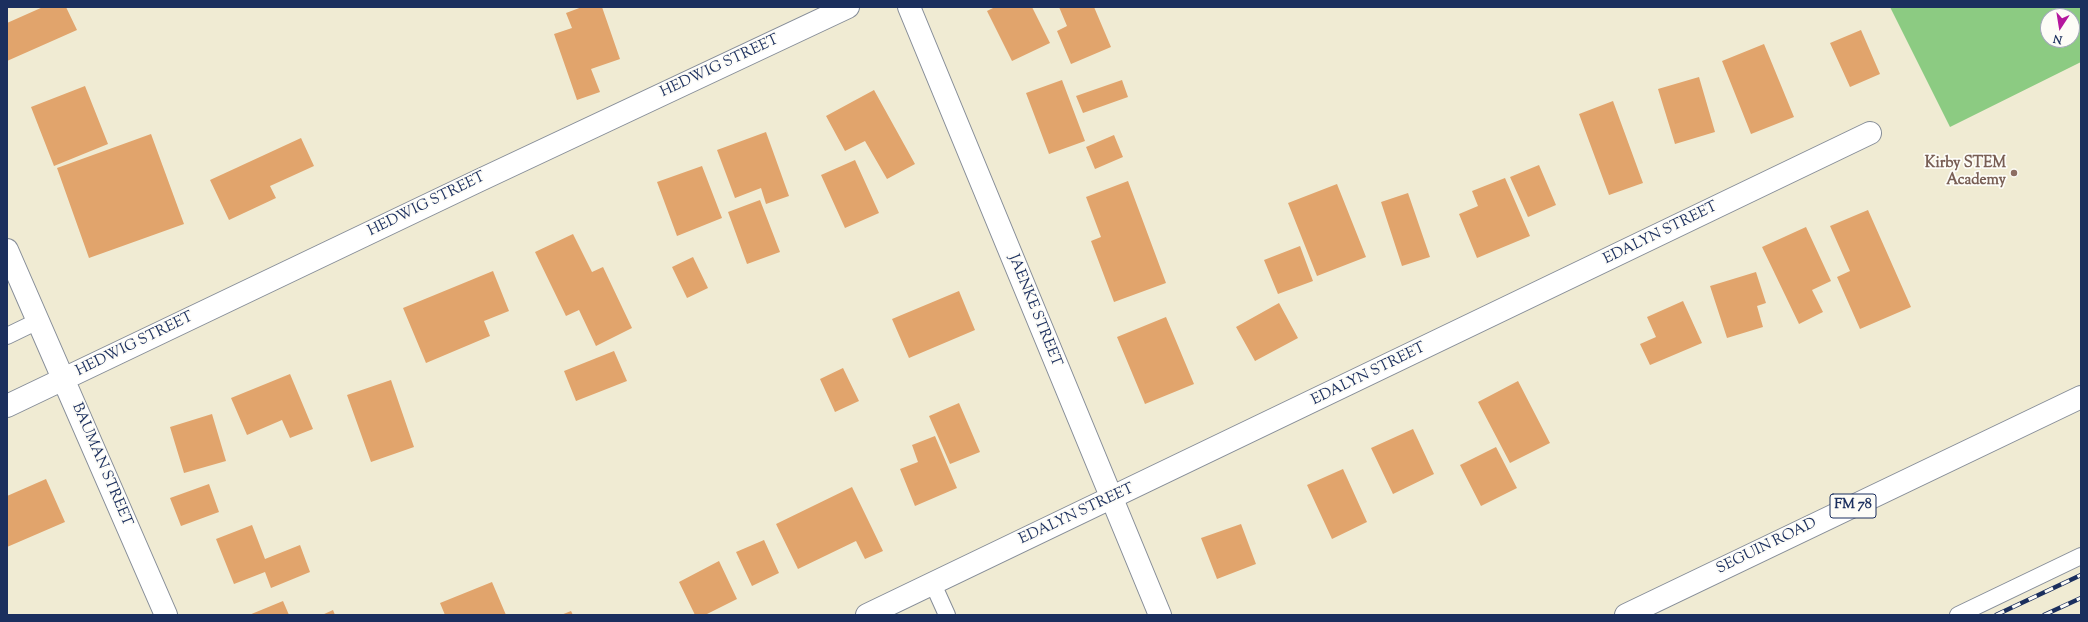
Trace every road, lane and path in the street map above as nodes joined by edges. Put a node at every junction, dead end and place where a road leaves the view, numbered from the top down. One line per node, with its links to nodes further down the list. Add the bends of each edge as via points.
1 (848, 7): 7 (street, HEDWIG STREET)
2 (909, 7): 10 (street, JAENKE STREET)
3 (1870, 133): 10 (street, EDALYN STREET)
4 (7, 250): 5 (street, BAUMAN STREET)
5 (38, 321): 6 (lane); 7 (street, BAUMAN STREET)
6 (7, 336)
7 (63, 379): 9 (street, HEDWIG STREET); 13 (street, BAUMAN STREET)
8 (2081, 397): 17 (street, SEGUIN ROAD / FM 78)
9 (7, 406)
10 (1112, 499): 12 (street, EDALYN STREET); 16 (street, JAENKE STREET)
11 (2081, 556): 18 (lane)
12 (933, 584): 14 (street, EDALYN STREET); 15 (lane)
13 (166, 615)
14 (867, 615)
15 (947, 615)
16 (1160, 615)
17 (1626, 615)
18 (1958, 615)

